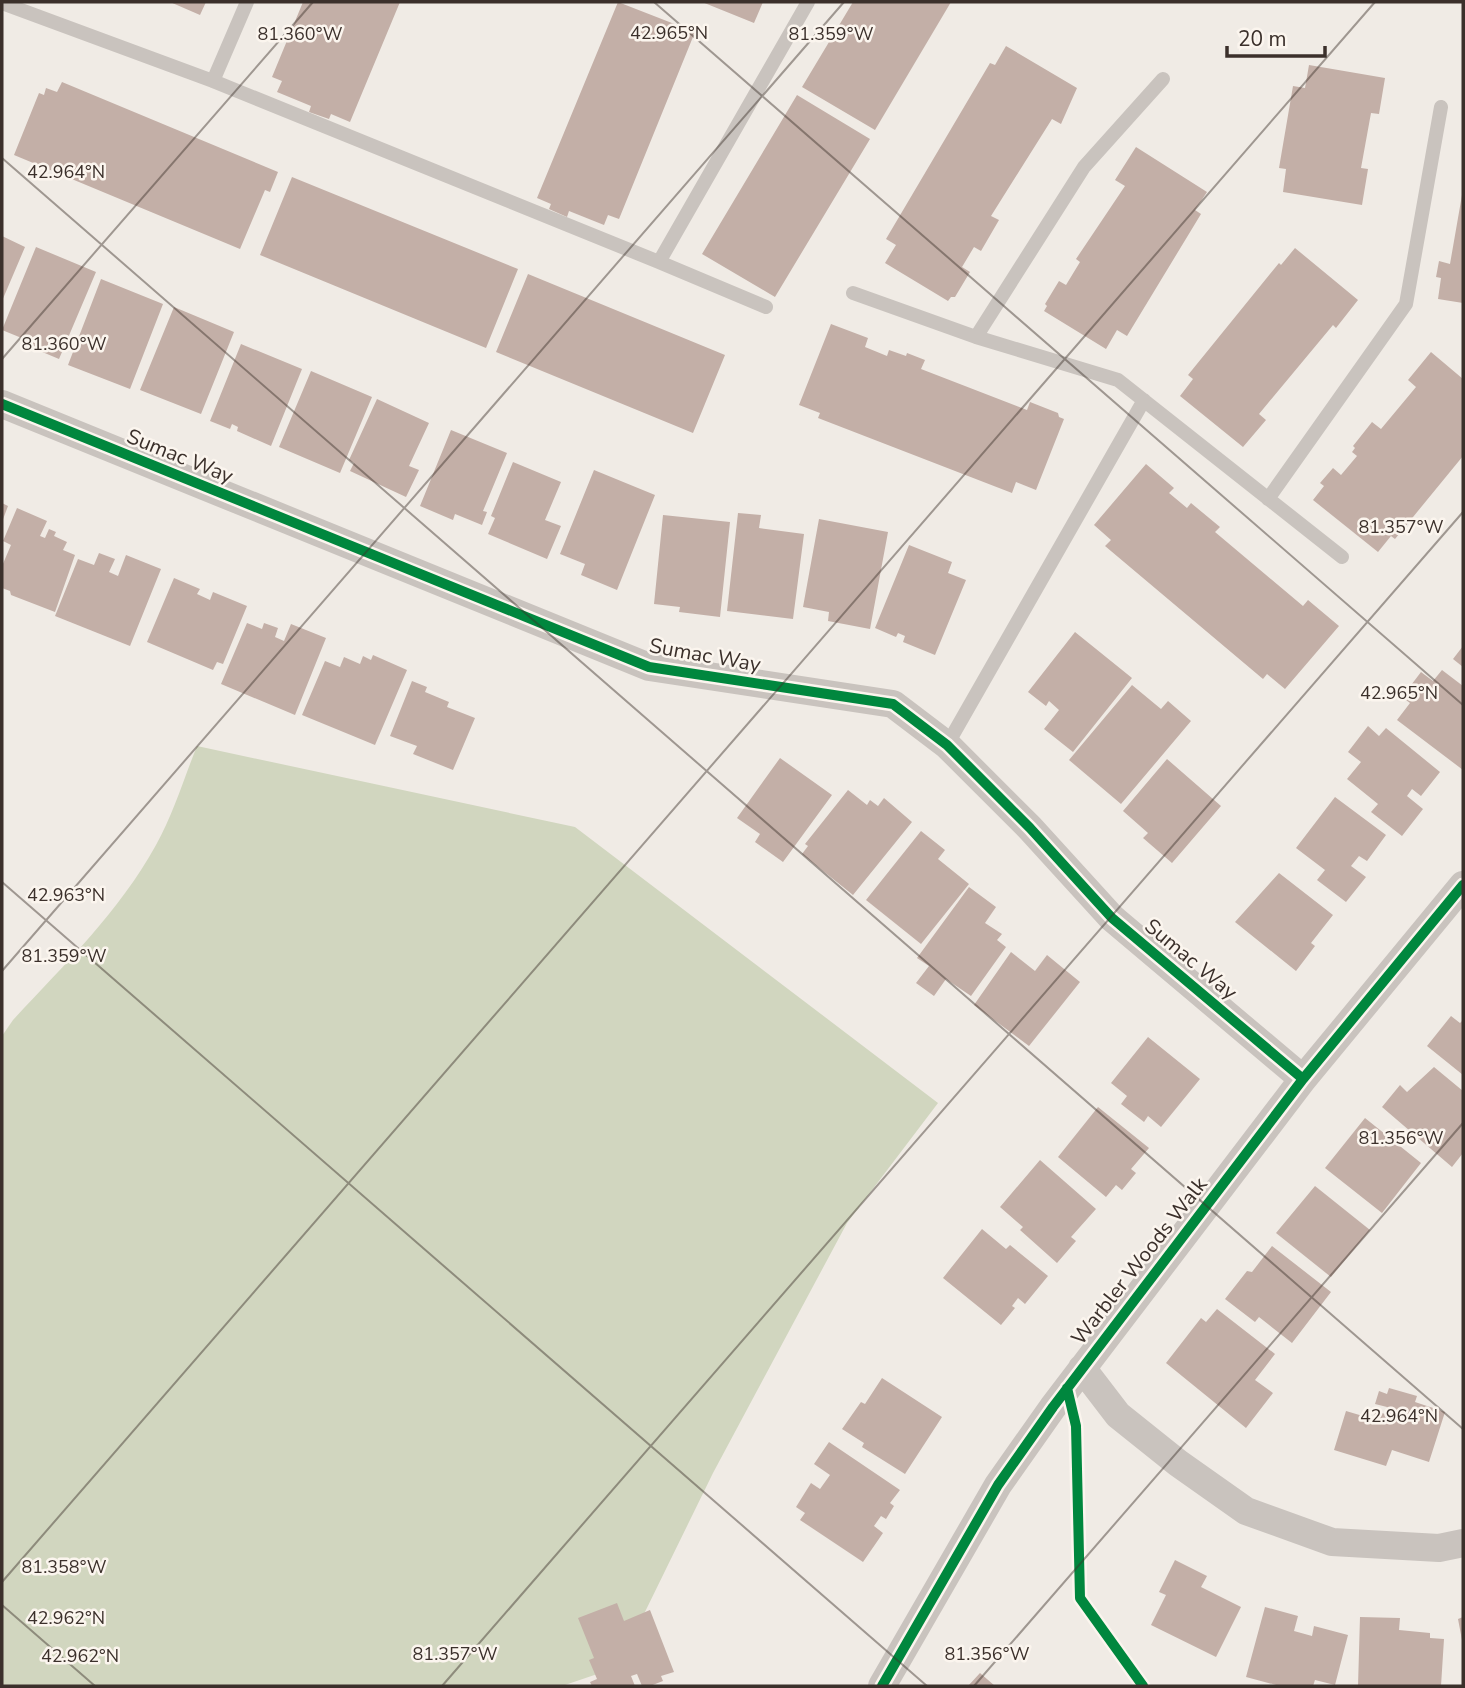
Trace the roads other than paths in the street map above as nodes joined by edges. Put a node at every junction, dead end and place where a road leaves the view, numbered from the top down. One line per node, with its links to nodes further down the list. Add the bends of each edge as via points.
1 (247, 2): 5 (lane)
2 (808, 2): 7 (lane)
3 (2, 4): 5 (lane)
4 (1163, 79): 10 (lane, via 1084,167)
5 (214, 80): 7 (lane)
6 (1441, 107): 13 (lane, via 1406,304)
7 (659, 262): 9 (lane)
8 (853, 293): 10 (lane)
9 (766, 307)
10 (976, 337): 11 (lane, via 1118,380)
11 (1144, 400): 13 (lane); 15 (lane)
12 (2, 404): 15 (street, Sumac Way, via 649,667 893,704)
13 (1268, 499): 14 (lane)
14 (1342, 557)
15 (947, 745): 17 (street, Sumac Way, via 1112,918)
16 (1463, 885): 17 (street, Warbler Woods Walk)
17 (1304, 1079): 18 (street, Warbler Woods Walk)
18 (1082, 1368): 19 (street, Warbler Woods Walk, via 1118,1415 1246,1511 1332,1542 1439,1548); 20 (street, Warbler Woods Walk, via 998,1485)
19 (1463, 1543)
20 (882, 1686)

